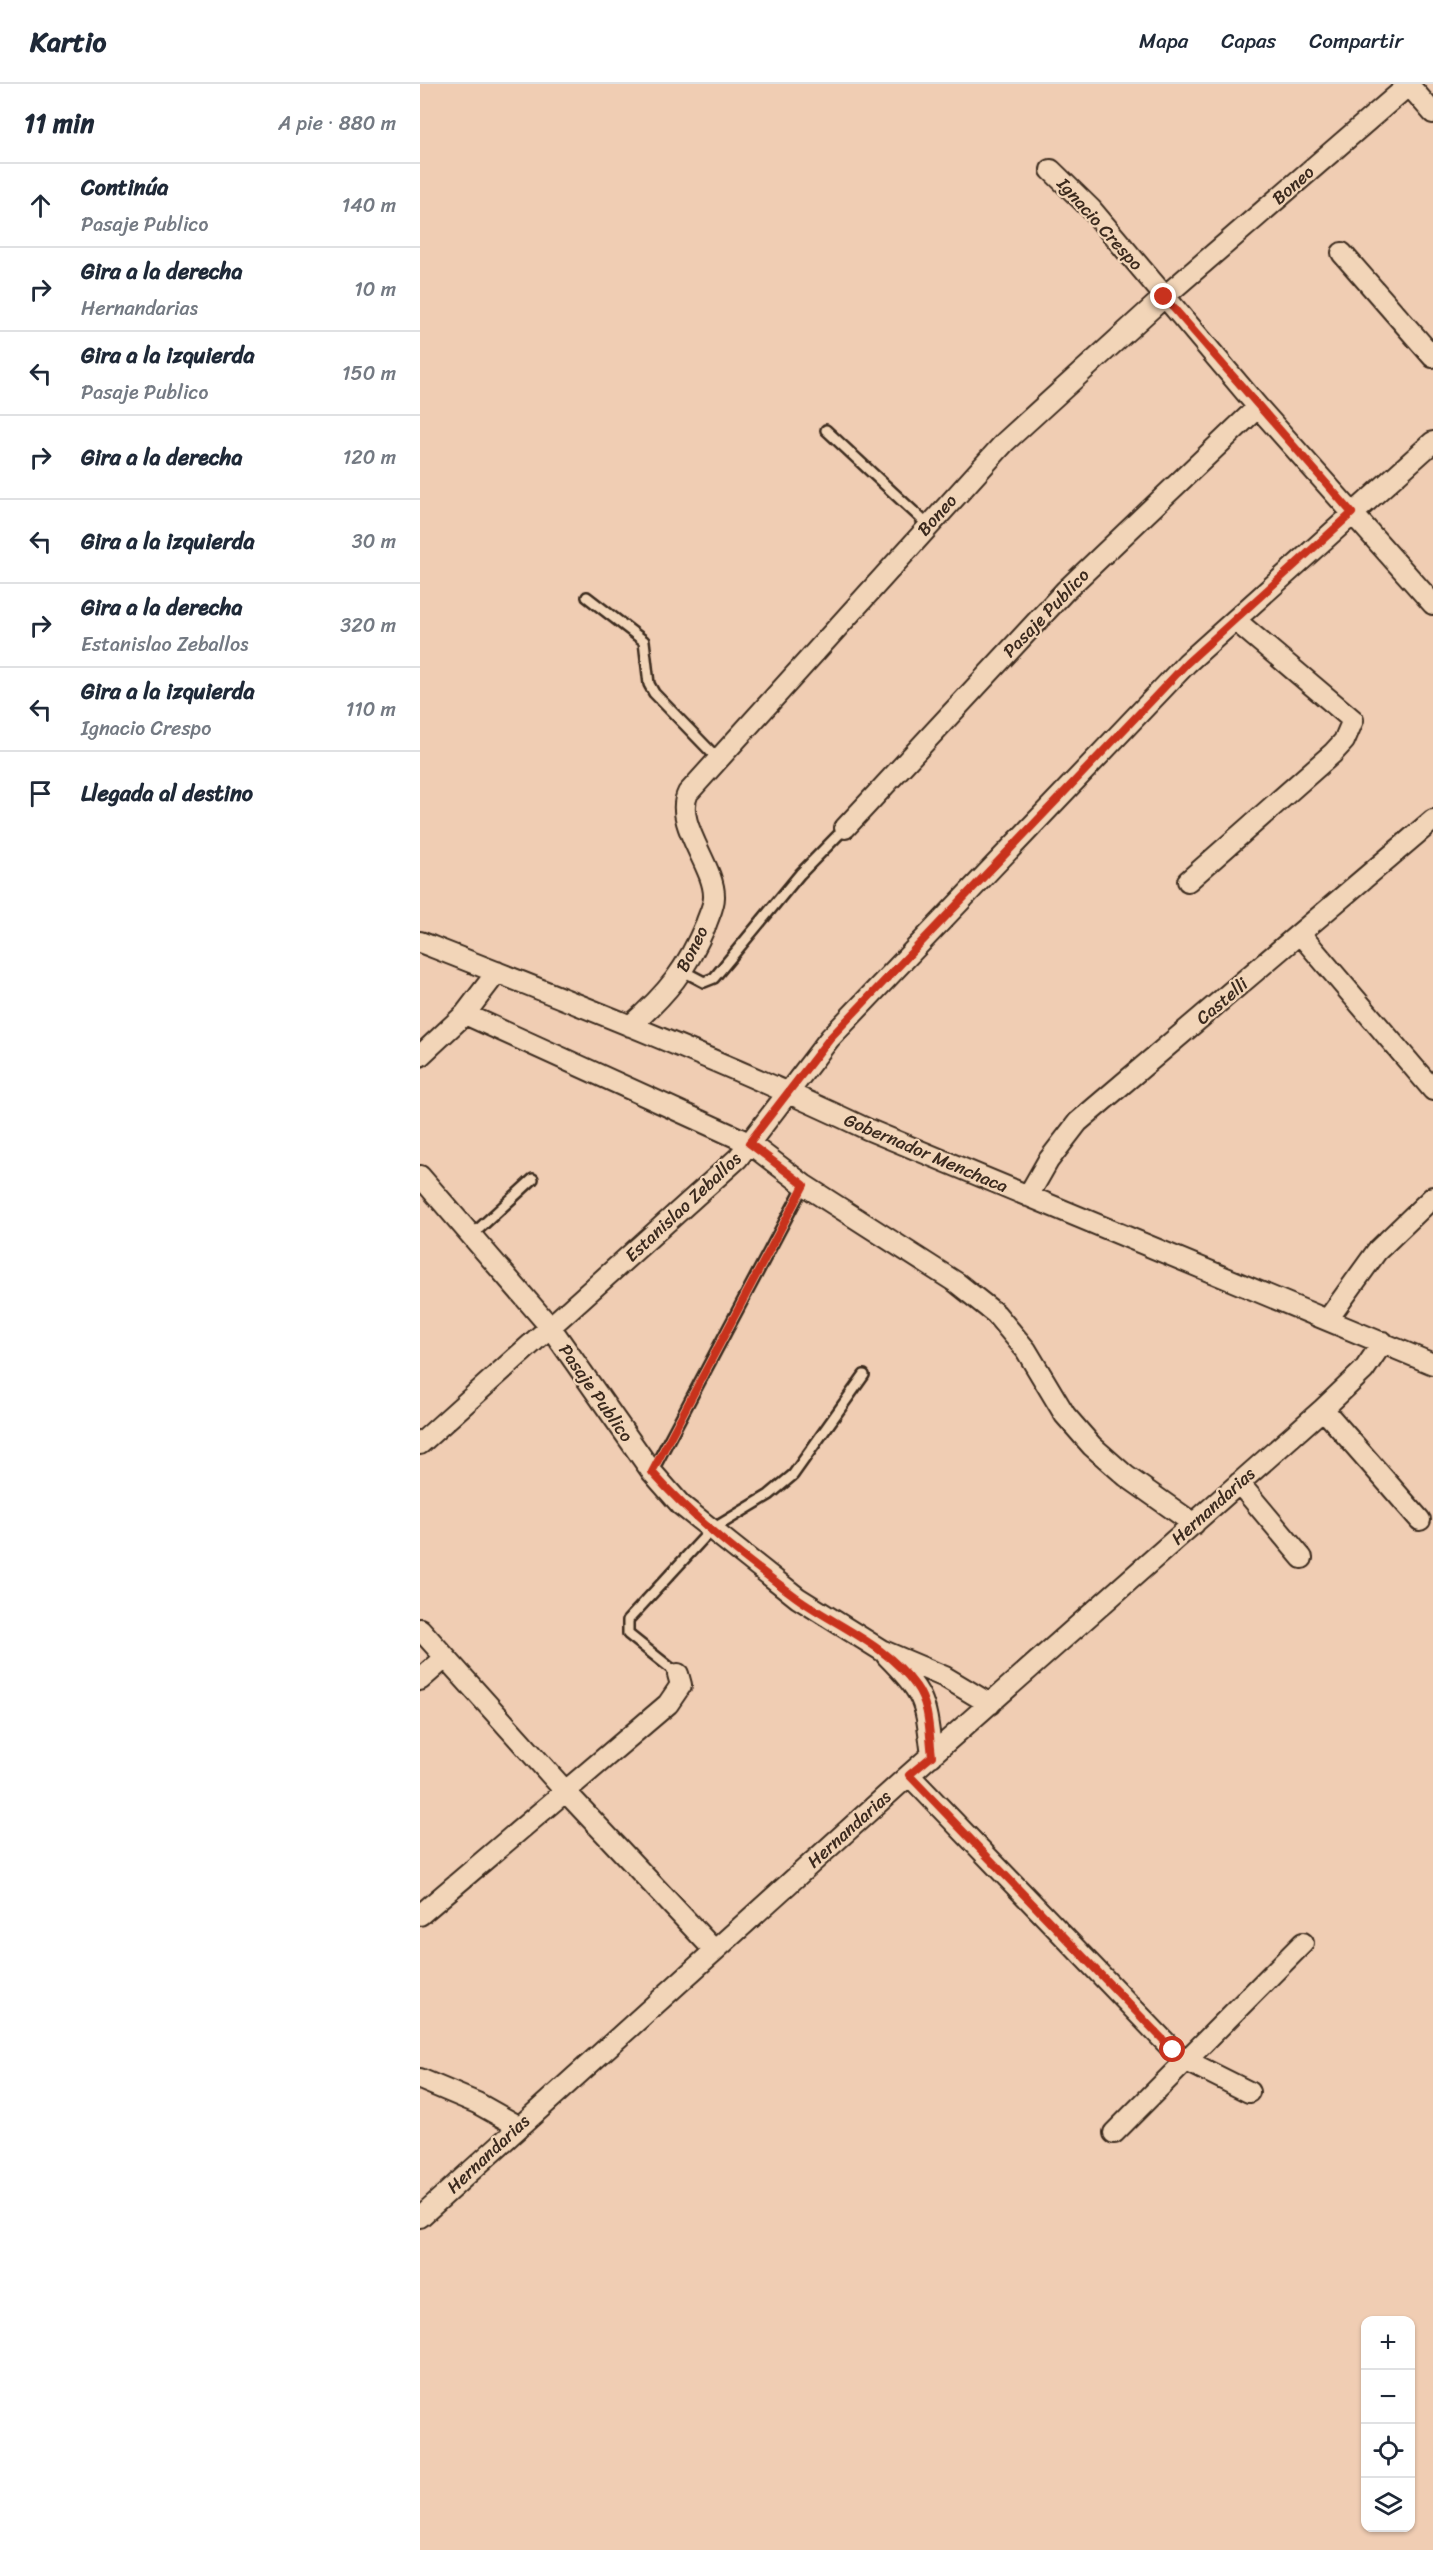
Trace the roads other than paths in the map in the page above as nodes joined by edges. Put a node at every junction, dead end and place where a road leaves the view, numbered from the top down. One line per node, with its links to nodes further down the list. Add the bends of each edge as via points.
1 (1409, 84): 2 (street); 5 (street, Boneo)
2 (1433, 113)
3 (1051, 170): 5 (street, Ignacio Crespo, via 1091,209)
4 (1342, 253): 6 (street)
5 (1164, 297): 7 (street, Ignacio Crespo); 11 (street, Boneo, via 1005,442)
6 (1433, 357)
7 (1258, 407): 10 (street, Ignacio Crespo); 17 (street, Pasaje Publico, via 1065,591)
8 (826, 430): 11 (lane)
9 (1433, 442): 10 (street, Estanislao Zeballos)
10 (1352, 513): 13 (street, Ignacio Crespo); 14 (street, Estanislao Zeballos)
11 (928, 525): 15 (street, Boneo)
12 (586, 597): 15 (lane, via 644,641 649,684 654,693)
13 (1433, 604)
14 (1235, 620): 18 (street, via 1353,720 1344,741 1333,753); 27 (street, Estanislao Zeballos, via 1187,663 830,1038)
15 (717, 758): 21 (street, Boneo, via 684,800 683,809 715,897)
16 (1433, 820): 19 (street, Castelli)
17 (845, 828): 21 (lane, via 800,874 714,978 704,982)
18 (1188, 881)
19 (1301, 935): 26 (street); 32 (street, Castelli, via 1078,1122 1048,1161)
20 (420, 942): 22 (street, Gobernador Menchaca)
21 (684, 971): 24 (street, Boneo)
22 (497, 972): 23 (street); 24 (street, Gobernador Menchaca)
23 (465, 1014): 25 (street); 28 (street)
24 (630, 1026): 27 (street, Gobernador Menchaca)
25 (420, 1056)
26 (1433, 1090)
27 (789, 1092): 28 (street, Estanislao Zeballos); 32 (street, Gobernador Menchaca)
28 (749, 1143): 31 (street); 36 (street, Estanislao Zeballos, via 738,1158)
29 (420, 1176): 34 (street, Pasaje Publico)
30 (533, 1179): 34 (lane)
31 (804, 1185): 42 (lane); 45 (street, via 957,1283 996,1314 1026,1350 1065,1415 1092,1446 1126,1476)
32 (1028, 1196): 35 (street, Gobernador Menchaca)
33 (1433, 1197): 35 (street, via 1377,1251)
34 (471, 1236): 36 (street, Pasaje Publico)
35 (1328, 1319): 37 (street, Gobernador Menchaca)
36 (551, 1328): 41 (street, Estanislao Zeballos); 42 (street, Pasaje Publico)
37 (1383, 1342): 38 (street, Gobernador Menchaca); 40 (street, Hernandarias, via 1364,1370)
38 (1433, 1364)
39 (864, 1375): 46 (lane, via 793,1475 769,1495)
40 (1323, 1409): 43 (street, Hernandarias); 44 (street)
41 (424, 1433)
42 (652, 1472): 46 (street, Pasaje Publico, via 681,1505)
43 (1239, 1483): 45 (street, Hernandarias); 47 (street)
44 (1420, 1520)
45 (1194, 1524): 53 (street, Hernandarias)
46 (711, 1530): 49 (street, Pasaje Publico, via 798,1598); 51 (lane, via 628,1620 628,1634)
47 (1302, 1558)
48 (420, 1629): 50 (street)
49 (881, 1650): 53 (street, Pasaje Publico, via 945,1677); 54 (street, Pasaje Publico, via 916,1686 926,1705)
50 (445, 1658): 52 (street); 56 (street)
51 (678, 1674): 56 (street, via 681,1685 668,1704)
52 (420, 1680)
53 (990, 1704): 54 (street, Hernandarias)
54 (932, 1756): 55 (street, Hernandarias)
55 (909, 1775): 59 (street, Hernandarias); 60 (street)
56 (566, 1792): 57 (street); 59 (street)
57 (420, 1915)
58 (1303, 1943): 60 (street)
59 (714, 1950): 63 (street, Hernandarias)
60 (1187, 2061): 62 (street); 64 (street)
61 (420, 2079): 63 (street, via 477,2103)
62 (1249, 2092)
63 (518, 2126): 65 (street, Hernandarias)
64 (1114, 2133)
65 (420, 2217)

